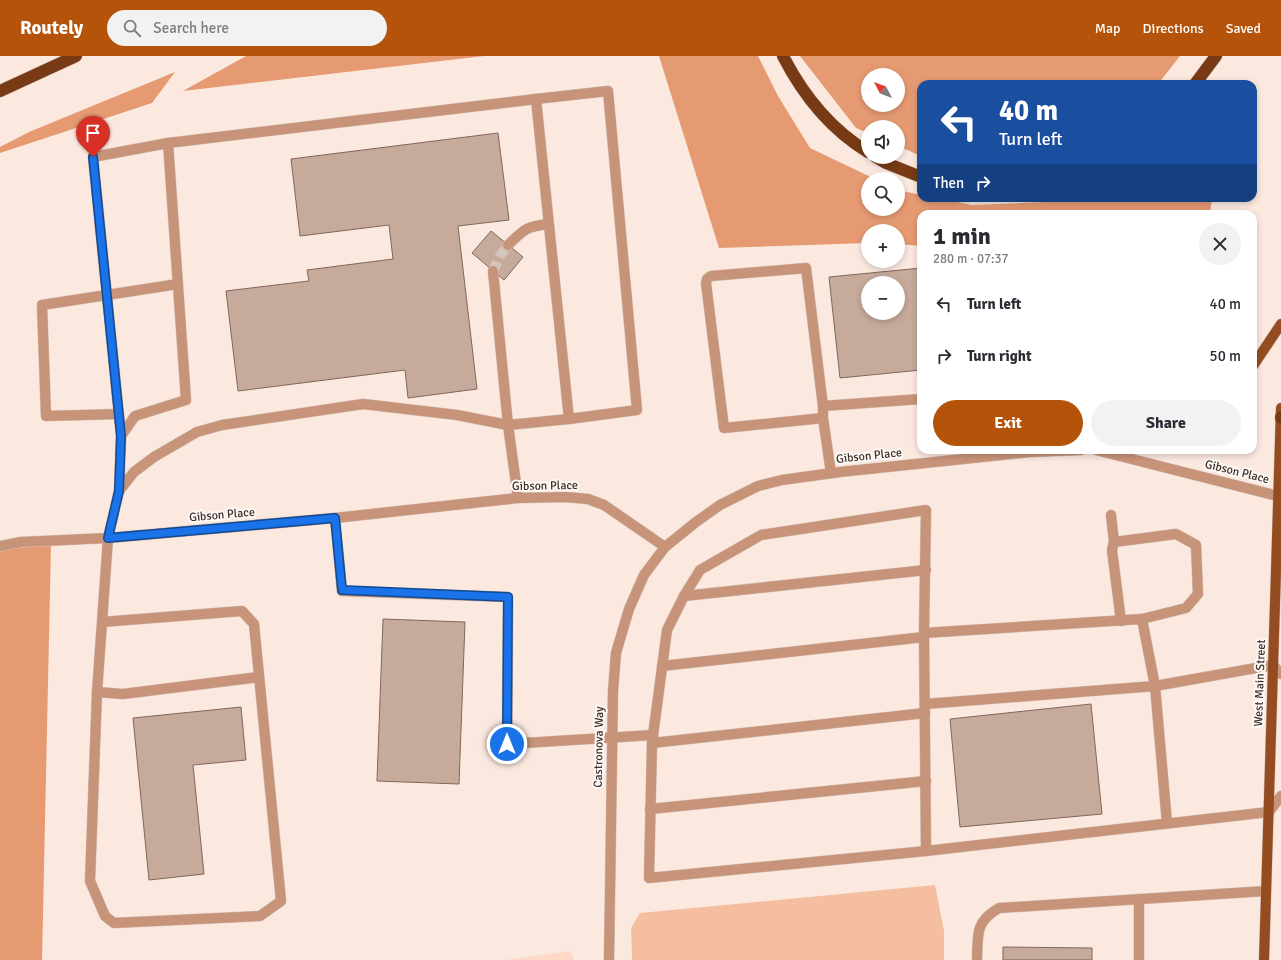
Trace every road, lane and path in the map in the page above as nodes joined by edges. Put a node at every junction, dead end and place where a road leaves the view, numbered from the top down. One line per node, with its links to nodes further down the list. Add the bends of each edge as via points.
1 (76, 56): 5 (highway)
2 (783, 56): 8 (highway, via 813,105)
3 (1216, 56): 4 (highway)
4 (1198, 80)
5 (0, 91)
6 (536, 99): 7 (street); 11 (street); 24 (street, via 608,92 637,410)
7 (168, 143): 14 (street); 15 (street, via 93,157)
8 (861, 148)
9 (888, 164): 10 (highway)
10 (917, 175)
11 (548, 224): 12 (street, via 524,229); 24 (street)
12 (508, 245)
13 (493, 271): 25 (street)
14 (178, 284): 15 (street); 26 (street, via 186,400 135,416)
15 (107, 295): 21 (street); 21 (street, via 42,305 46,416)
16 (1281, 324): 17 (main road)
17 (1257, 360)
18 (917, 399): 19 (street)
19 (823, 406): 23 (street); 23 (street, via 806,268 711,276 707,279 724,428)
20 (1281, 408): 22 (main road, West Main Street)
21 (119, 414): 26 (street)
22 (1281, 417): 31 (main road, West Main Street)
23 (823, 418): 29 (street)
24 (569, 419): 25 (street)
25 (508, 425): 30 (street, via 457,415 363,404 222,425 197,432 154,457 134,472); 32 (street)
26 (121, 436): 30 (street)
27 (976, 454): 29 (street, Gibson Place)
28 (1112, 454): 31 (street, Gibson Place)
29 (831, 473): 38 (street, Gibson Place, via 758,486 720,505)
30 (119, 491): 35 (street)
31 (1278, 496): 45 (main road, West Main Street)
32 (518, 498): 34 (street, Gibson Place); 38 (street, Gibson Place, via 588,499 604,505)
33 (1110, 515): 36 (street)
34 (335, 518): 35 (street, Gibson Place); 52 (street, via 342,590 508,597 507,744)
35 (108, 538): 37 (street, Gibson Place, via 21,542); 43 (street)
36 (1114, 542): 41 (street, via 1176,534 1196,545 1198,594 1186,608); 42 (street, via 1112,550)
37 (0, 546)
38 (665, 547): 52 (street, Castronova Way, via 644,575 629,609 616,653)
39 (926, 570): 40 (street); 40 (street, via 926,510 761,535 700,570); 44 (street)
40 (684, 596): 46 (street, via 667,630)
41 (1142, 619): 42 (street); 49 (street)
42 (1121, 621): 44 (street)
43 (102, 622): 48 (street, via 242,611 254,624); 50 (street)
44 (924, 635): 46 (street); 51 (street)
45 (1273, 665): 47 (street); 49 (street); 57 (main road, West Main Street)
46 (662, 666): 53 (street)
47 (1281, 674)
48 (259, 677): 50 (street, via 123,694); 50 (street, via 281,900 260,916 114,923 105,916 90,882)
49 (1155, 686): 51 (street); 58 (street)
50 (97, 692)
51 (925, 709): 53 (street); 54 (street)
52 (613, 738): 53 (street); 62 (street, Castronova Way)
53 (652, 739): 56 (street)
54 (926, 781): 56 (street); 59 (street)
55 (1281, 796): 57 (street)
56 (650, 809): 59 (street, via 649,878)
57 (1269, 812): 58 (street); 60 (main road, West Main Street)
58 (1168, 823): 59 (street)
59 (926, 851)
60 (1266, 891): 61 (street); 65 (main road, West Main Street)
61 (1139, 899): 63 (street, via 999,908 989,914 979,929); 64 (street)
62 (609, 960)
63 (977, 960)
64 (1139, 960)
65 (1264, 960)

